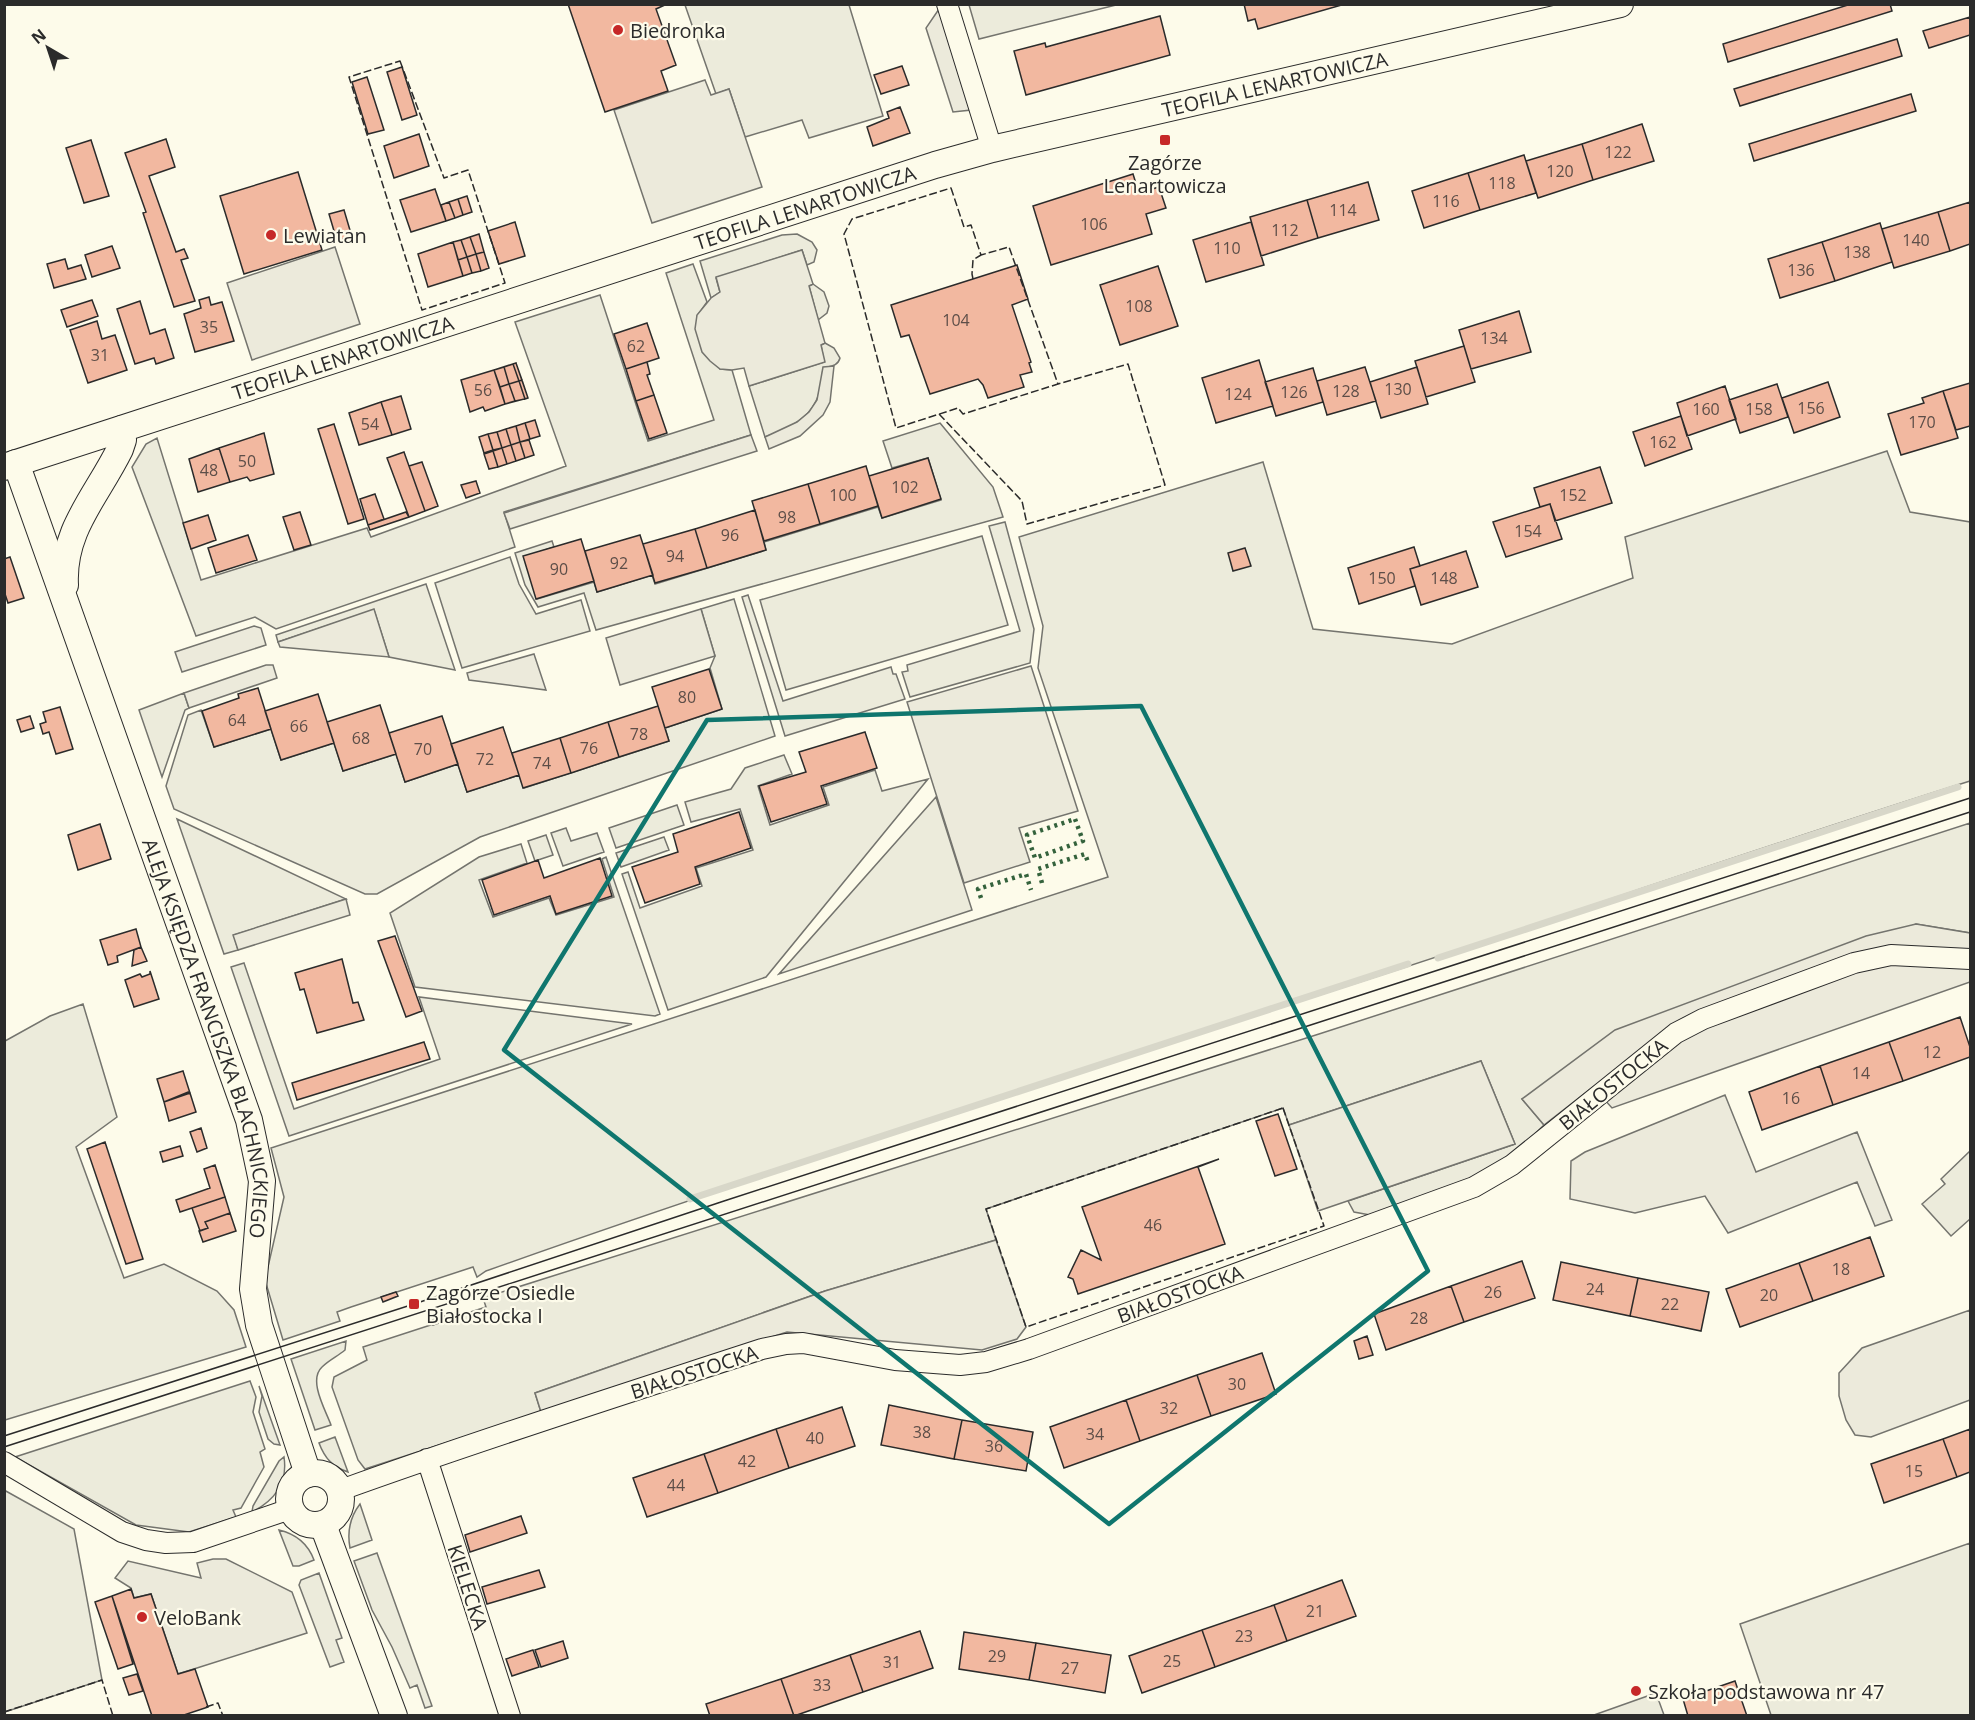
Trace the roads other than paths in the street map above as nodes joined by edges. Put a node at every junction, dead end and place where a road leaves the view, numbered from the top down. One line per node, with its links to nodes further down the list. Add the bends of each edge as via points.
1 (947, 4): 3 (street)
2 (1620, 4): 3 (street, TEOFILA LENARTOWICZA)
3 (993, 149): 4 (street, TEOFILA LENARTOWICZA)
4 (122, 429): 5 (street, TEOFILA LENARTOWICZA); 6 (street, ALEJA KSIĘDZA FRANCISZKA BLACHNICKIEGO, via 120,449 69,544 64,572)
5 (10, 465): 6 (street, ALEJA KSIĘDZA FRANCISZKA BLACHNICKIEGO)
6 (68, 608): 10 (street, ALEJA KSIĘDZA FRANCISZKA BLACHNICKIEGO, via 249,1120 262,1181 254,1265 255,1307)
7 (1971, 959): 8 (street, BIAŁOSTOCKA, via 1891,955 1863,961 1703,1019 1676,1034 1512,1165 1474,1187 1029,1349 960,1365 895,1360 803,1343 786,1344)
8 (427, 1459): 11 (street, BIAŁOSTOCKA); 15 (street, KIELECKA)
9 (4, 1462): 12 (street, via 122,1532 146,1540 193,1542)
10 (308, 1474): 11 (street, via 328,1476); 12 (street, via 290,1491)
11 (340, 1490): 13 (street, via 341,1507)
12 (290, 1509): 13 (street, via 307,1525)
13 (323, 1525): 14 (street)
14 (394, 1716)
15 (510, 1716)

